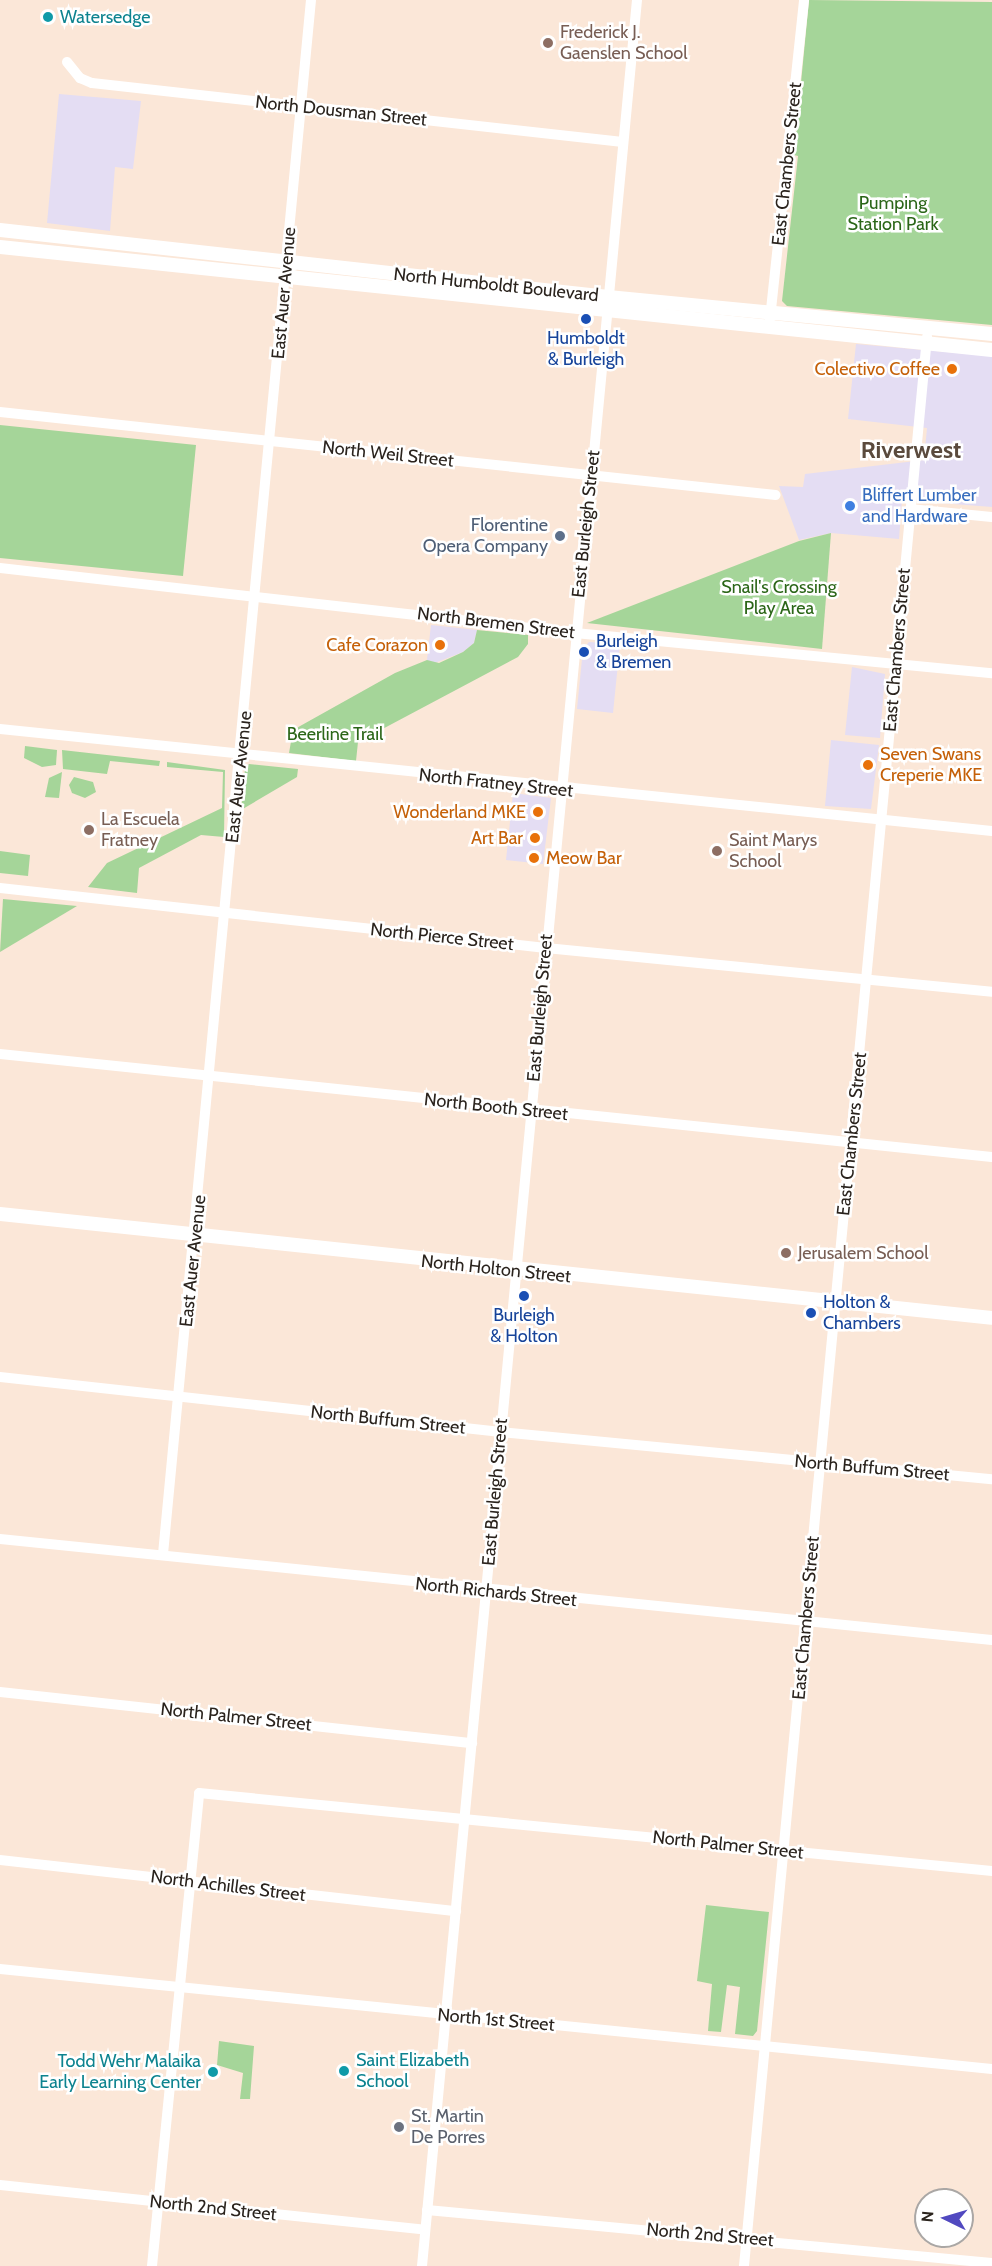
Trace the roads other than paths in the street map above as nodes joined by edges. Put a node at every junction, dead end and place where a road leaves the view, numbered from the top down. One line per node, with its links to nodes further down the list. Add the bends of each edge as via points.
1 (311, 0): 5 (street, East Auer Avenue)
2 (637, 0): 6 (street, East Burleigh Street)
3 (804, 0): 13 (street, East Chambers Street)
4 (67, 62): 5 (street, North Dousman Street, via 80,78 92,83)
5 (301, 107): 6 (street, North Dousman Street); 9 (street, East Auer Avenue)
6 (623, 142): 11 (street, East Burleigh Street)
7 (0, 230): 9 (main road, North Humboldt Boulevard)
8 (0, 247): 10 (main road, North Humboldt Boulevard)
9 (287, 261): 10 (street, East Auer Avenue); 11 (main road, North Humboldt Boulevard)
10 (286, 277): 12 (main road, North Humboldt Boulevard); 20 (street, East Auer Avenue)
11 (608, 297): 12 (street, East Burleigh Street); 13 (main road, North Humboldt Boulevard)
12 (606, 312): 14 (main road, North Humboldt Boulevard); 21 (street, East Burleigh Street)
13 (771, 312): 14 (street, East Chambers Street); 15 (main road, North Humboldt Boulevard)
14 (770, 328): 17 (main road, North Humboldt Boulevard)
15 (927, 328): 16 (main road, North Humboldt Boulevard); 17 (street, East Chambers Street)
16 (992, 334)
17 (926, 344): 18 (main road, North Humboldt Boulevard); 23 (street, East Chambers Street)
18 (992, 350)
19 (0, 412): 20 (street, North Weil Street)
20 (272, 441): 21 (street, North Weil Street); 26 (street, East Auer Avenue)
21 (591, 476): 22 (street, North Weil Street); 27 (street, East Burleigh Street)
22 (776, 495)
23 (910, 509): 24 (street); 28 (street, East Chambers Street)
24 (992, 517)
25 (0, 568): 26 (street, North Bremen Street)
26 (258, 594): 27 (street, North Bremen Street); 31 (street, East Auer Avenue)
27 (575, 633): 28 (street, North Bremen Street); 32 (street, East Burleigh Street)
28 (896, 664): 29 (street, North Bremen Street); 33 (street, East Chambers Street)
29 (992, 673)
30 (0, 729): 31 (street, North Fratney Street)
31 (241, 755): 32 (street, North Fratney Street); 36 (street, East Auer Avenue)
32 (560, 790): 33 (street, North Fratney Street); 37 (street, East Burleigh Street)
33 (881, 820): 34 (street, North Fratney Street); 38 (street, East Chambers Street)
34 (992, 831)
35 (0, 888): 36 (street, North Pierce Street)
36 (226, 913): 37 (street, North Pierce Street); 41 (street, East Auer Avenue)
37 (546, 948): 38 (street, North Pierce Street); 42 (street, East Burleigh Street)
38 (867, 979): 39 (street, North Pierce Street); 43 (street, East Chambers Street)
39 (992, 992)
40 (0, 1054): 41 (street, North Booth Street)
41 (210, 1078): 42 (street, North Booth Street); 46 (street, East Auer Avenue)
42 (531, 1111): 43 (street, North Booth Street); 47 (street, East Burleigh Street)
43 (852, 1142): 44 (street, North Booth Street); 48 (street, East Chambers Street)
44 (992, 1157)
45 (0, 1214): 46 (main road, North Holton Street)
46 (196, 1236): 47 (main road, North Holton Street); 51 (street, East Auer Avenue)
47 (516, 1270): 48 (main road, North Holton Street); 52 (street, East Burleigh Street)
48 (836, 1304): 49 (main road, North Holton Street); 53 (street, East Chambers Street)
49 (992, 1318)
50 (0, 1377): 51 (street, North Buffum Street)
51 (180, 1396): 52 (street, North Buffum Street); 56 (street, East Auer Avenue)
52 (501, 1432): 53 (street, North Buffum Street); 57 (street, East Burleigh Street)
53 (820, 1464): 54 (street, North Buffum Street); 58 (street, East Chambers Street)
54 (992, 1479)
55 (0, 1539): 56 (street, North Richards Street)
56 (163, 1554): 57 (street, North Richards Street)
57 (486, 1591): 58 (street, North Richards Street); 61 (street, East Burleigh Street)
58 (805, 1623): 59 (street, North Richards Street); 63 (street, East Chambers Street)
59 (992, 1640)
60 (0, 1692): 61 (street, North Palmer Street)
61 (472, 1743): 62 (street, East Burleigh Street)
62 (465, 1819): 63 (street, North Palmer Street); 66 (street, North Palmer Street, via 199,1793); 67 (street, East Burleigh Street)
63 (785, 1850): 65 (street, North Palmer Street); 71 (street, East Chambers Street)
64 (0, 1860): 66 (street, North Achilles Street)
65 (992, 1871)
66 (191, 1882): 67 (street, North Achilles Street); 69 (street)
67 (456, 1911): 70 (street, East Burleigh Street)
68 (0, 1969): 69 (street, North 1st Street)
69 (179, 1990): 70 (street, North 1st Street); 74 (street)
70 (446, 2016): 71 (street, North 1st Street); 75 (street, East Burleigh Street)
71 (766, 2047): 72 (street, North 1st Street); 77 (street, East Chambers Street)
72 (992, 2068)
73 (0, 2185): 74 (street, North 2nd Street)
74 (159, 2202): 76 (street, North 2nd Street); 79 (street)
75 (427, 2210): 76 (street, East Burleigh Street); 77 (street, North 2nd Street)
76 (425, 2230): 80 (street, East Burleigh Street)
77 (747, 2238): 78 (street, North 2nd Street); 81 (street, East Chambers Street)
78 (992, 2263)
79 (152, 2266)
80 (422, 2266)
81 (744, 2266)

